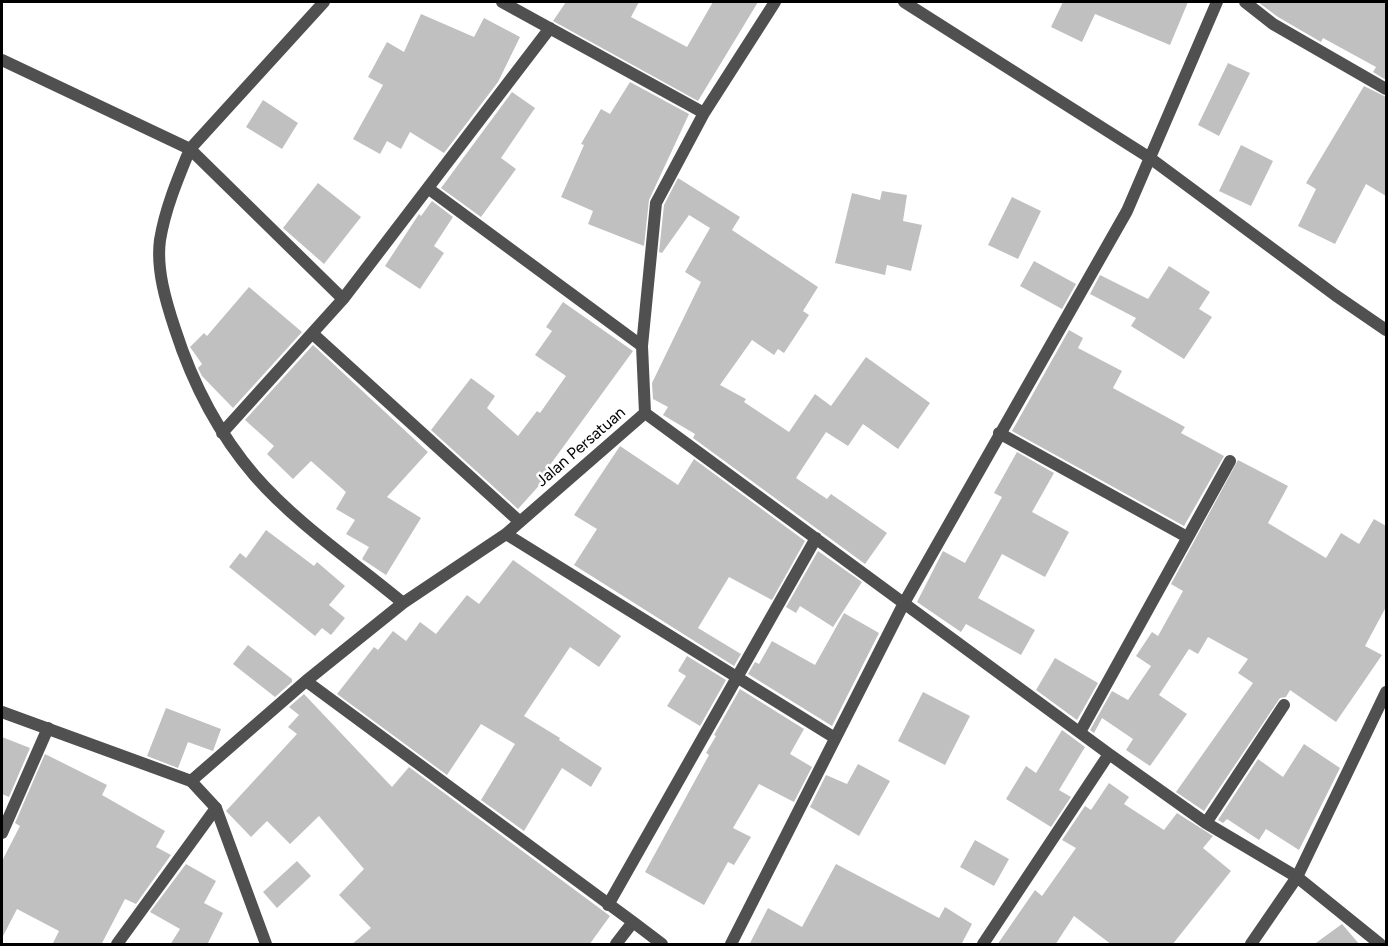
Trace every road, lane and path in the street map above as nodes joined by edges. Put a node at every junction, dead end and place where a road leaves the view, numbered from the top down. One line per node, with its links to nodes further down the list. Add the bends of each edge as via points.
1 (324, 2): 11 (street)
2 (502, 2): 7 (street)
3 (1217, 2): 12 (street)
4 (1245, 2): 9 (street, via 1273,24)
5 (775, 3): 10 (street, Jalan Persatuan)
6 (910, 3): 12 (street)
7 (550, 28): 10 (street); 13 (street)
8 (2, 60): 11 (street)
9 (1386, 89)
10 (704, 113): 17 (street, Jalan Persatuan, via 656,203)
11 (190, 149): 14 (street); 20 (street, via 171,197 160,241 164,295 192,377)
12 (1150, 158): 15 (street); 19 (street, via 1127,211)
13 (429, 189): 14 (street); 17 (street)
14 (343, 299): 16 (street)
15 (1386, 330)
16 (313, 334): 20 (street); 22 (street)
17 (642, 346): 18 (street, Jalan Persatuan)
18 (645, 413): 22 (street, Jalan Persatuan); 25 (street)
19 (999, 433): 24 (street); 27 (street)
20 (222, 434): 26 (street, via 255,476 293,512)
21 (1230, 461): 24 (street)
22 (520, 522): 23 (street, Jalan Persatuan)
23 (506, 534): 26 (street, Jalan Persatuan); 28 (street)
24 (1187, 537): 34 (street)
25 (816, 538): 27 (street); 28 (street)
26 (404, 603): 29 (street, Jalan Persatuan)
27 (904, 603): 34 (street); 35 (street)
28 (738, 677): 35 (street); 42 (street)
29 (306, 681): 37 (street, Jalan Persatuan); 42 (street)
30 (1386, 692): 41 (street)
31 (1284, 705): 39 (street)
32 (2, 712): 33 (street)
33 (48, 728): 37 (street); 40 (street)
34 (1080, 732): 36 (street)
35 (835, 738): 44 (street)
36 (1109, 754): 39 (street); 49 (street)
37 (190, 781): 38 (street)
38 (216, 808): 45 (street); 46 (street)
39 (1206, 823): 41 (street)
40 (2, 833)
41 (1296, 877): 50 (street); 51 (street)
42 (608, 905): 43 (street)
43 (633, 922): 47 (street); 48 (street)
44 (731, 944)
45 (117, 945)
46 (266, 945)
47 (616, 945)
48 (662, 945)
49 (982, 945)
50 (1251, 945)
51 (1380, 945)

